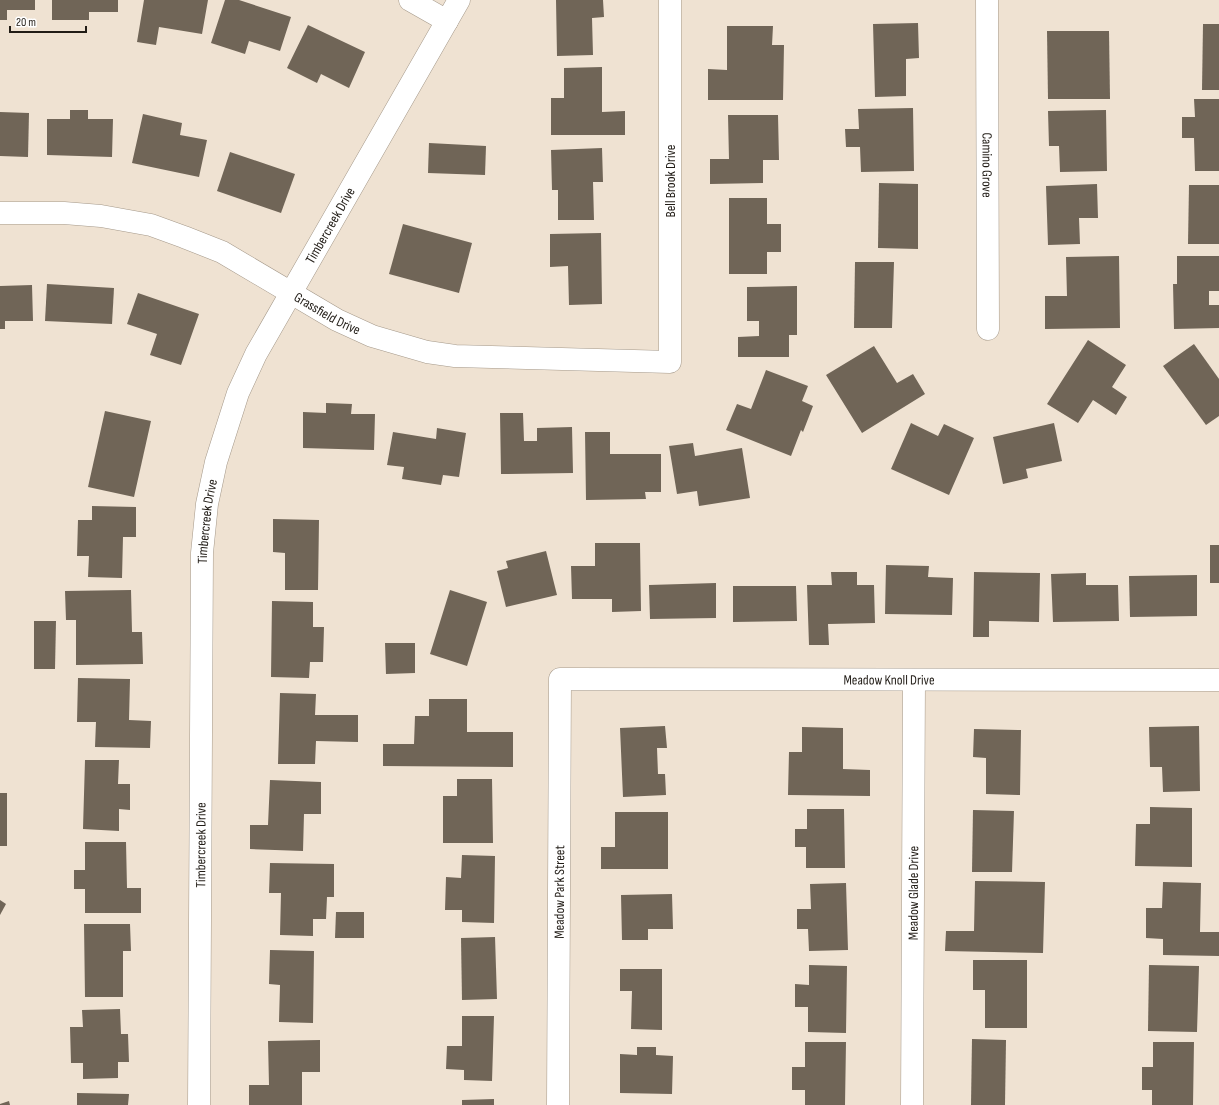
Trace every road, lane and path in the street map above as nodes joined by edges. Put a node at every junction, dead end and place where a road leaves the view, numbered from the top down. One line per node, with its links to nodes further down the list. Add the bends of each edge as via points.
1 (410, 0): 5 (street)
2 (459, 0): 5 (street, Timbercreek Drive)
3 (670, 0): 9 (street, Bell Brook Drive)
4 (987, 0): 8 (street, Camino Grove)
5 (447, 21): 7 (street, Timbercreek Drive)
6 (0, 213): 7 (street, Grassfield Drive, via 64,213 101,216 151,225 222,252)
7 (291, 292): 9 (street, Grassfield Drive, via 337,320 372,336 427,352 455,356); 13 (street, Timbercreek Drive, via 256,354 238,393 216,462 207,504 202,553)
8 (988, 330)
9 (670, 362)
10 (560, 679): 11 (street, Meadow Knoll Drive); 14 (street, Meadow Park Street)
11 (914, 680): 12 (street, Meadow Knoll Drive); 15 (street, Meadow Glade Drive)
12 (1219, 680)
13 (199, 1105)
14 (558, 1105)
15 (912, 1105)

